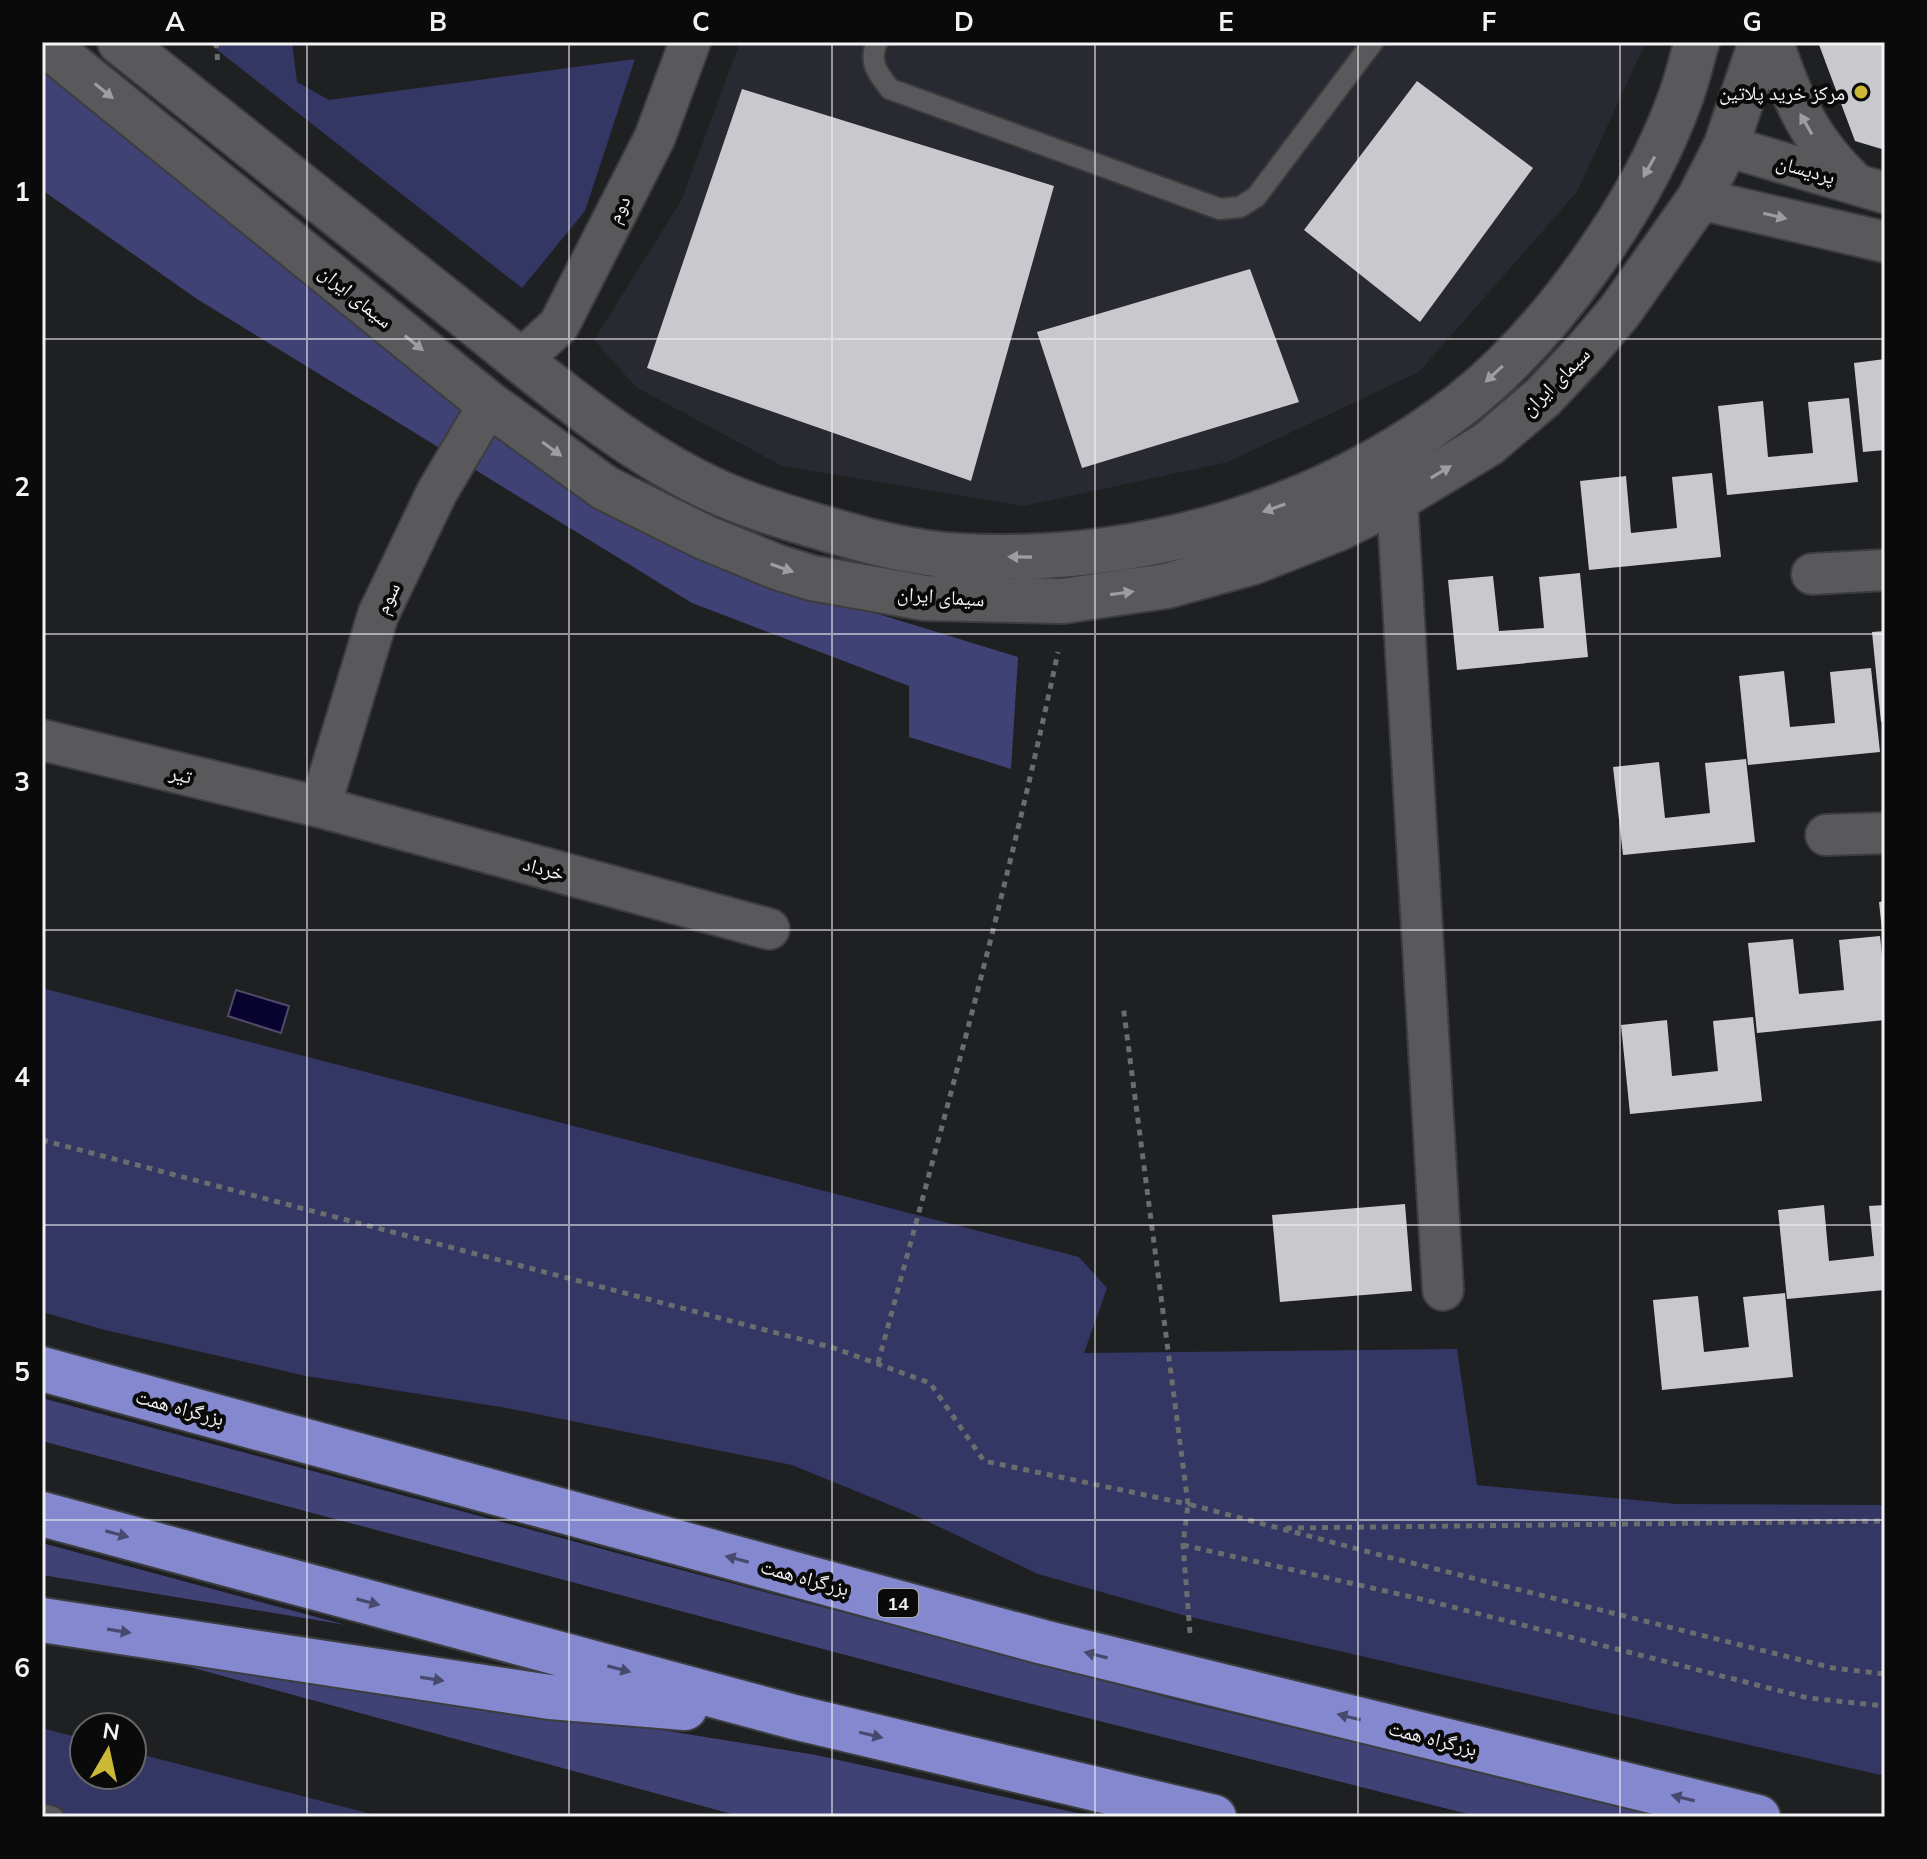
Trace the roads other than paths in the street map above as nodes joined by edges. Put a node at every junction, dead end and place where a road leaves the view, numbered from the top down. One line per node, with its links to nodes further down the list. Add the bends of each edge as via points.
1 (43, 42): 15 (street, سیمای ایران, one-way to 15)
2 (120, 42): 14 (street, سیمای ایران)
3 (690, 42): 14 (street, دوم, via 655,137 559,325)
4 (877, 42): 5 (lane, via 874,69 890,89 1220,209 1240,207 1256,197)
5 (1373, 42)
6 (1697, 42): 9 (street, سیمای ایران)
7 (1761, 42): 10 (street, سیمای ایران)
8 (1773, 42): 11 (street, one-way to 8, via 1833,163 1801,116)
9 (1668, 128): 10 (street); 16 (street, سیمای ایران, one-way to 16, via 1602,247 1549,317 1464,402)
10 (1726, 146): 11 (street, پردیسان); 12 (street, سیمای ایران)
11 (1870, 188)
12 (1699, 199): 13 (street, one-way to 13); 17 (street, سیمای ایران, one-way to 12, via 1488,444 1543,397 1620,311)
13 (1885, 242)
14 (521, 360): 15 (street); 16 (street, سیمای ایران, one-way to 14, via 1307,496 1175,539 1093,553 958,556 857,538 766,511 699,483 634,445)
15 (489, 404): 17 (street, سیمای ایران, one-way to 17, via 605,488 704,537 812,578 925,598 1063,601 1166,586 1253,562); 21 (street, سوم, via 437,492 378,615)
16 (1389, 452): 17 (street)
17 (1397, 499): 25 (street)
18 (1885, 570): 19 (street)
19 (1812, 574)
20 (42, 740): 21 (street, تیر)
21 (320, 807): 24 (street, خرداد)
22 (1885, 833): 23 (street)
23 (1826, 835)
24 (769, 929)
25 (1443, 1290)
26 (42, 1369): 33 (highway, بزرگراه همت / 14, one-way to 26, via 1043,1642)
27 (42, 1514): 29 (highway, one-way to 29)
28 (42, 1620): 29 (highway, one-way to 29, via 550,1697)
29 (794, 1717): 32 (highway, one-way to 32)
30 (42, 1814): 31 (lane)
31 (53, 1817)
32 (1214, 1817)
33 (1758, 1817)

